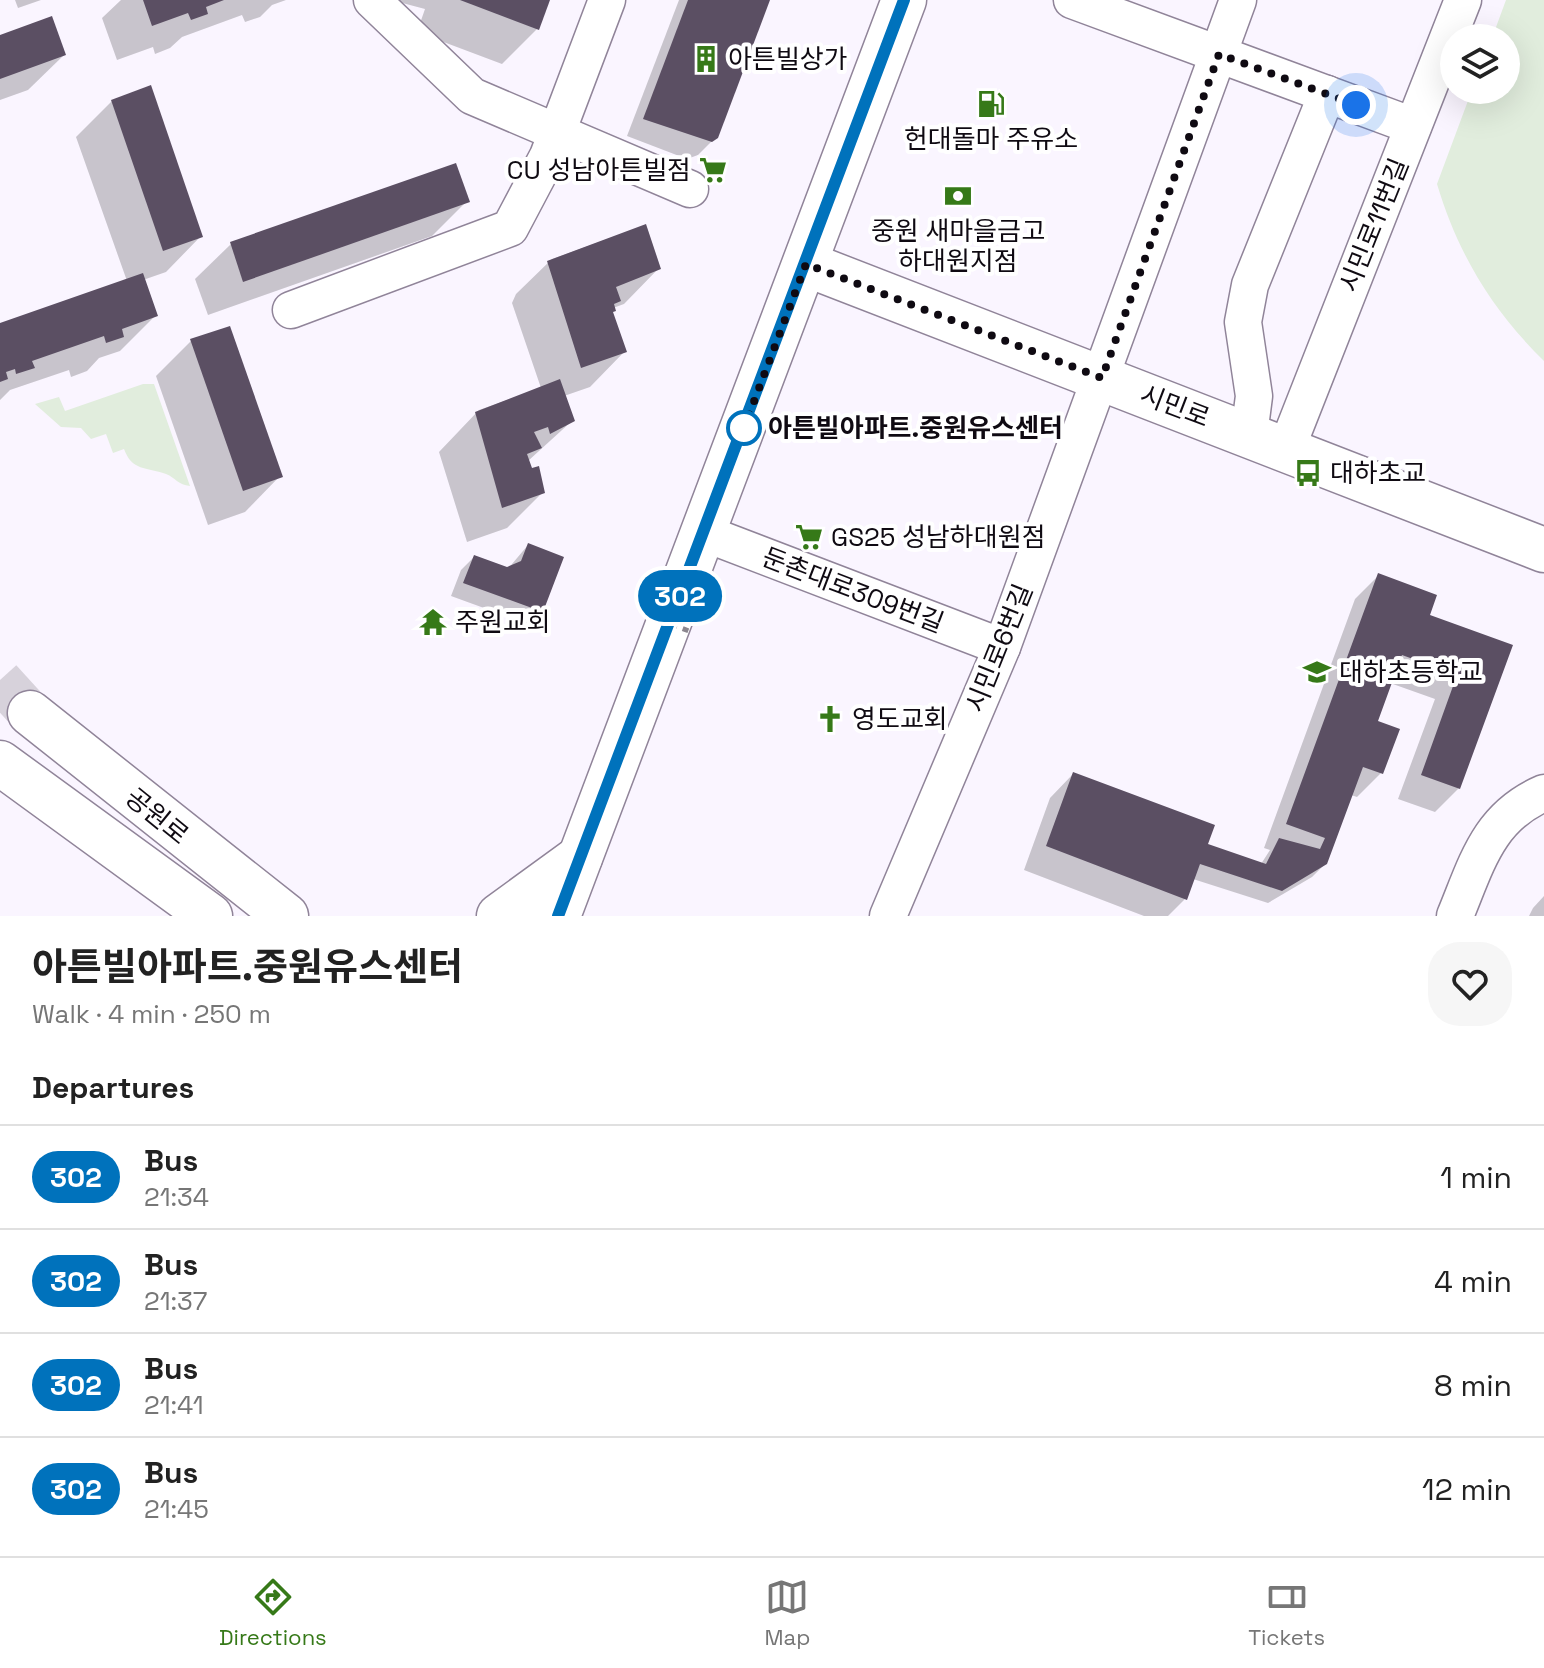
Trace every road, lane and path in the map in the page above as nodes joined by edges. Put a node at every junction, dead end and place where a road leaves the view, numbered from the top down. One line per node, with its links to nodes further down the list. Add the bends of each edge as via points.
1 (372, 0): 10 (street, via 472,96)
2 (607, 0): 10 (street)
3 (904, 0): 12 (main road)
4 (1072, 0): 7 (street)
5 (1238, 0): 7 (street, 시민로6번길)
6 (1463, 0): 9 (street, 시민로11번길)
7 (1219, 54): 8 (street); 14 (street, 시민로6번길)
8 (1327, 94): 9 (street); 15 (street, via 1250,285 1243,322)
9 (1413, 126): 15 (street, 시민로11번길)
10 (557, 132): 11 (street); 13 (street, via 510,228)
11 (690, 189)
12 (806, 264): 14 (main road, 시민로); 16 (main road)
13 (291, 310)
14 (1102, 378): 15 (main road, 시민로); 20 (street, 시민로6번길)
15 (1267, 442): 17 (main road, 시민로)
16 (704, 533): 20 (street, 둔촌대로309번길); 24 (main road)
17 (1544, 550)
18 (649, 616): 19 (path, bridge)
19 (689, 631)
20 (1002, 647): 29 (street, 시민로6번길)
21 (30, 713): 26 (main road, 공원로)
22 (0, 763): 25 (main road, 공원로)
23 (1544, 793): 30 (street, via 1517,804 1484,845)
24 (580, 857): 27 (main road); 28 (main road)
25 (210, 916)
26 (286, 916)
27 (499, 916)
28 (558, 916)
29 (888, 916)
30 (1455, 916)

